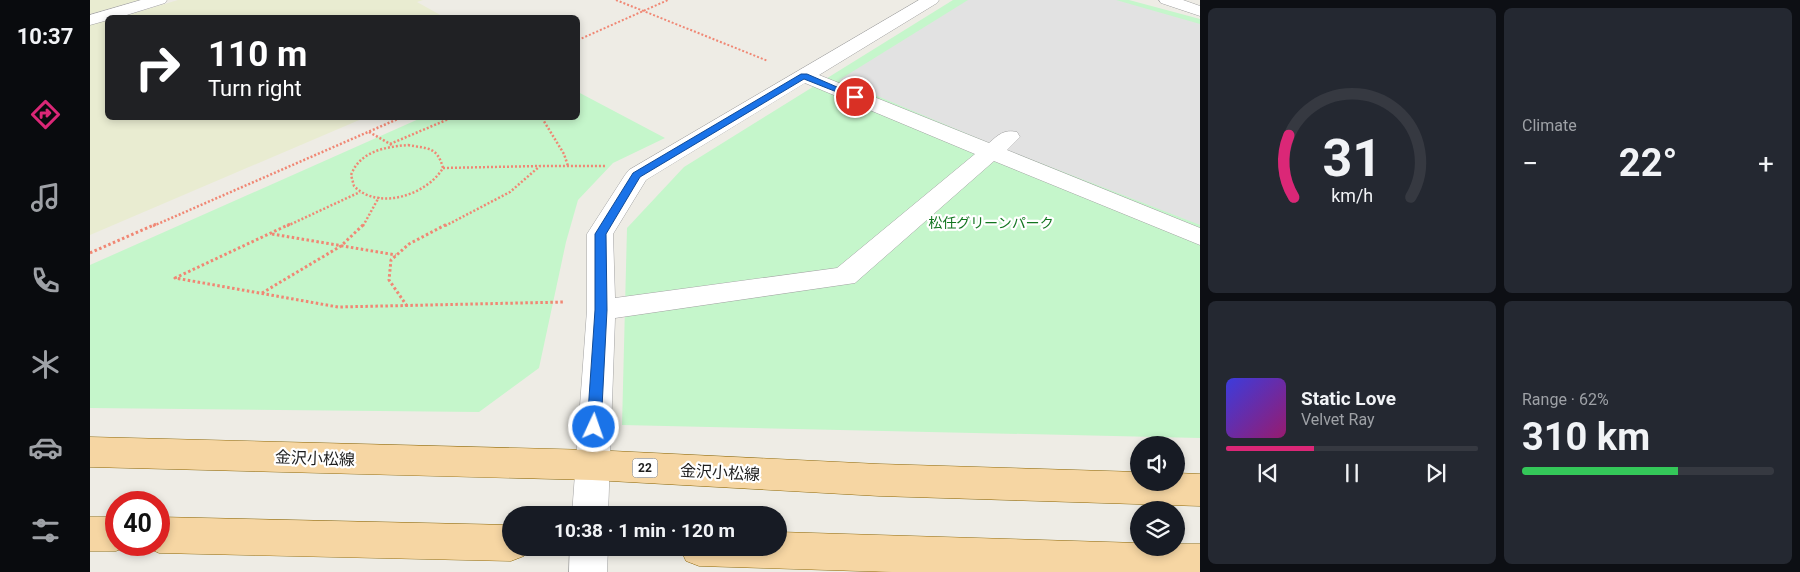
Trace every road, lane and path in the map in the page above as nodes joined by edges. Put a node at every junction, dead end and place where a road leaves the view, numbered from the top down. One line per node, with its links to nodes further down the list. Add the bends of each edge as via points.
1 (159, 0): 8 (street)
2 (616, 0): 6 (path)
3 (668, 0): 6 (path)
4 (931, 0): 12 (street)
5 (1167, 0): 7 (street)
6 (643, 11): 11 (path); 12 (path)
7 (1200, 11)
8 (107, 15)
9 (105, 16): 10 (street)
10 (90, 20)
11 (580, 39)
12 (804, 76): 18 (street); 21 (street)
13 (395, 120): 16 (path)
14 (447, 120): 17 (path)
15 (543, 120): 20 (path)
16 (368, 132): 17 (path); 28 (path)
17 (392, 145): 22 (path, via 421,146 433,150 440,156); 23 (path, via 368,155 352,170 350,178)
18 (1001, 145): 26 (street); 31 (street, via 845,276)
19 (540, 166): 20 (path); 22 (path); 29 (path, via 510,192 409,244)
20 (568, 166): 21 (path)
21 (651, 167): 31 (street, via 636,175 600,234)
22 (443, 168): 24 (path, via 434,182 421,190)
23 (360, 192): 24 (path); 25 (path)
24 (379, 197): 27 (path, via 362,228)
25 (271, 234): 27 (path); 30 (path, via 175,278)
26 (1200, 237)
27 (340, 246): 29 (path); 30 (path)
28 (90, 254)
29 (397, 255): 32 (path, via 391,260 389,280)
30 (261, 293): 32 (path, via 338,307)
31 (601, 305): 32 (path); 34 (street)
32 (407, 307)
33 (90, 452): 34 (main road, 金沢小松線 / 22)
34 (592, 465): 35 (main road, 金沢小松線 / 22, via 879,480); 36 (street)
35 (1200, 490)
36 (590, 506)
37 (90, 534): 38 (main road)
38 (105, 534)
39 (170, 535): 40 (main road)
40 (502, 542)
41 (787, 551): 43 (main road)
42 (588, 556): 44 (street)
43 (1200, 563)
44 (588, 572)

